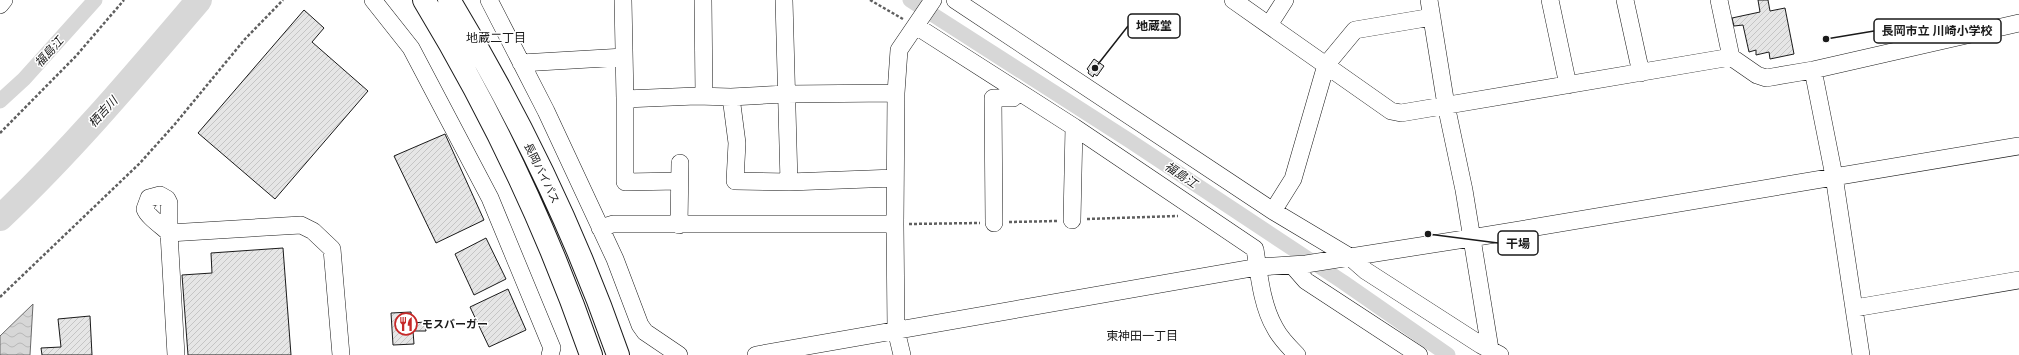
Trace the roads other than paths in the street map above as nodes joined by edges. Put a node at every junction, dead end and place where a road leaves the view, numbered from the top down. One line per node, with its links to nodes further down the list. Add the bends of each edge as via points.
1 (4, 0): 17 (street)
2 (373, 0): 59 (street, via 411,48 490,198 552,348)
3 (424, 0): 60 (highway, 長岡バイパス, via 519,174 549,243)
4 (448, 0): 61 (highway, 長岡バイパス, via 469,33 556,201)
5 (489, 0): 24 (street)
6 (623, 0): 22 (street)
7 (703, 0): 32 (street)
8 (784, 0): 31 (street)
9 (933, 0): 19 (street)
10 (955, 0): 43 (street)
11 (1233, 0): 21 (street)
12 (1285, 0): 21 (street)
13 (1429, 0): 18 (street)
14 (1550, 0): 28 (street)
15 (1625, 0): 27 (street)
16 (1719, 0): 23 (street)
17 (0, 5)
18 (1432, 17): 25 (street, via 1355,30); 35 (street)
19 (918, 23): 29 (street); 30 (street, via 900,50)
20 (2019, 23): 26 (street)
21 (1269, 25): 25 (street)
22 (624, 57): 24 (street); 34 (street)
23 (1731, 57): 26 (street, via 1757,75 1766,78); 27 (street)
24 (521, 63): 48 (street)
25 (1326, 65): 35 (street, via 1391,111 1402,113); 43 (street, via 1293,179)
26 (1813, 70): 39 (street)
27 (1641, 73): 28 (street)
28 (1568, 85): 35 (street)
29 (1019, 92): 36 (street); 45 (street, via 1013,98 993,98)
30 (896, 93): 31 (street); 40 (street)
31 (786, 94): 33 (street); 42 (street)
32 (704, 96): 33 (street); 34 (street)
33 (731, 97): 42 (street, via 737,143 735,181)
34 (625, 99): 41 (street, via 625,182)
35 (1446, 105): 49 (street)
36 (1074, 127): 44 (street); 52 (street, via 1255,249)
37 (2019, 146): 39 (street)
38 (680, 163): 41 (street)
39 (1834, 176): 49 (street); 54 (street)
40 (895, 178): 42 (street); 46 (street)
41 (679, 181): 47 (street)
42 (789, 182)
43 (1273, 211): 50 (street)
44 (1072, 220)
45 (994, 223)
46 (895, 224): 47 (street); 55 (street)
47 (679, 225): 48 (street, via 613,224)
48 (600, 228): 62 (street, via 640,325 645,332)
49 (1471, 238): 50 (street); 56 (street)
50 (1346, 258): 51 (street); 56 (street)
51 (1299, 265): 52 (street); 66 (street, via 1306,281)
52 (1258, 267): 55 (street); 65 (street, via 1266,306 1274,328)
53 (2019, 280): 54 (street)
54 (1854, 308): 67 (street)
55 (896, 330): 63 (street); 64 (street)
56 (1495, 352)
57 (176, 355): 58 (street, via 169,232 302,225 332,248)
58 (341, 355)
59 (550, 355)
60 (591, 355)
61 (618, 355)
62 (679, 355)
63 (756, 355)
64 (902, 355)
65 (1297, 355)
66 (1418, 355)
67 (1861, 355)

